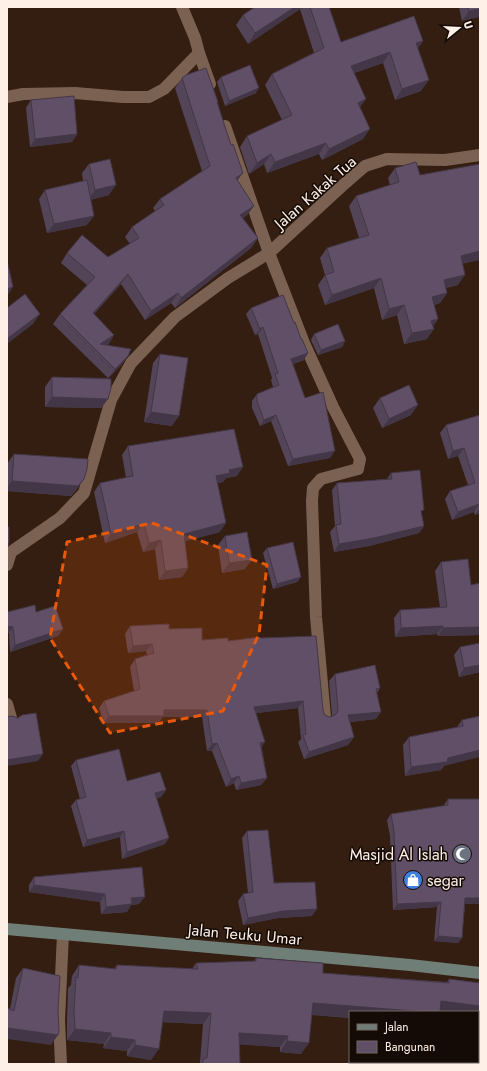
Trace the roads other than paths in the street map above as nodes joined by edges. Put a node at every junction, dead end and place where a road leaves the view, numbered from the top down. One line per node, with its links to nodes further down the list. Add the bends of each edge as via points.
1 (182, 7): 2 (street)
2 (199, 53): 3 (street, via 164,89 149,97 75,93 23,94); 4 (street)
3 (7, 97)
4 (215, 98)
5 (220, 113): 7 (street)
6 (480, 155): 7 (street, Jalan Kakak Tua, via 445,160 387,159 365,166)
7 (269, 254): 8 (street, Jalan Kakak Tua, via 228,278 175,317 131,363 111,400 84,493 60,518 11,552); 10 (street, via 304,343 360,459 358,469 321,479 313,488 316,618)
8 (7, 565)
9 (7, 704): 11 (street)
10 (325, 717)
11 (11, 718)
12 (7, 929): 13 (street, Jalan Teuku Umar)
13 (63, 934): 14 (street, Jalan Teuku Umar); 15 (street, via 59,1020)
14 (480, 973)
15 (61, 1064)

